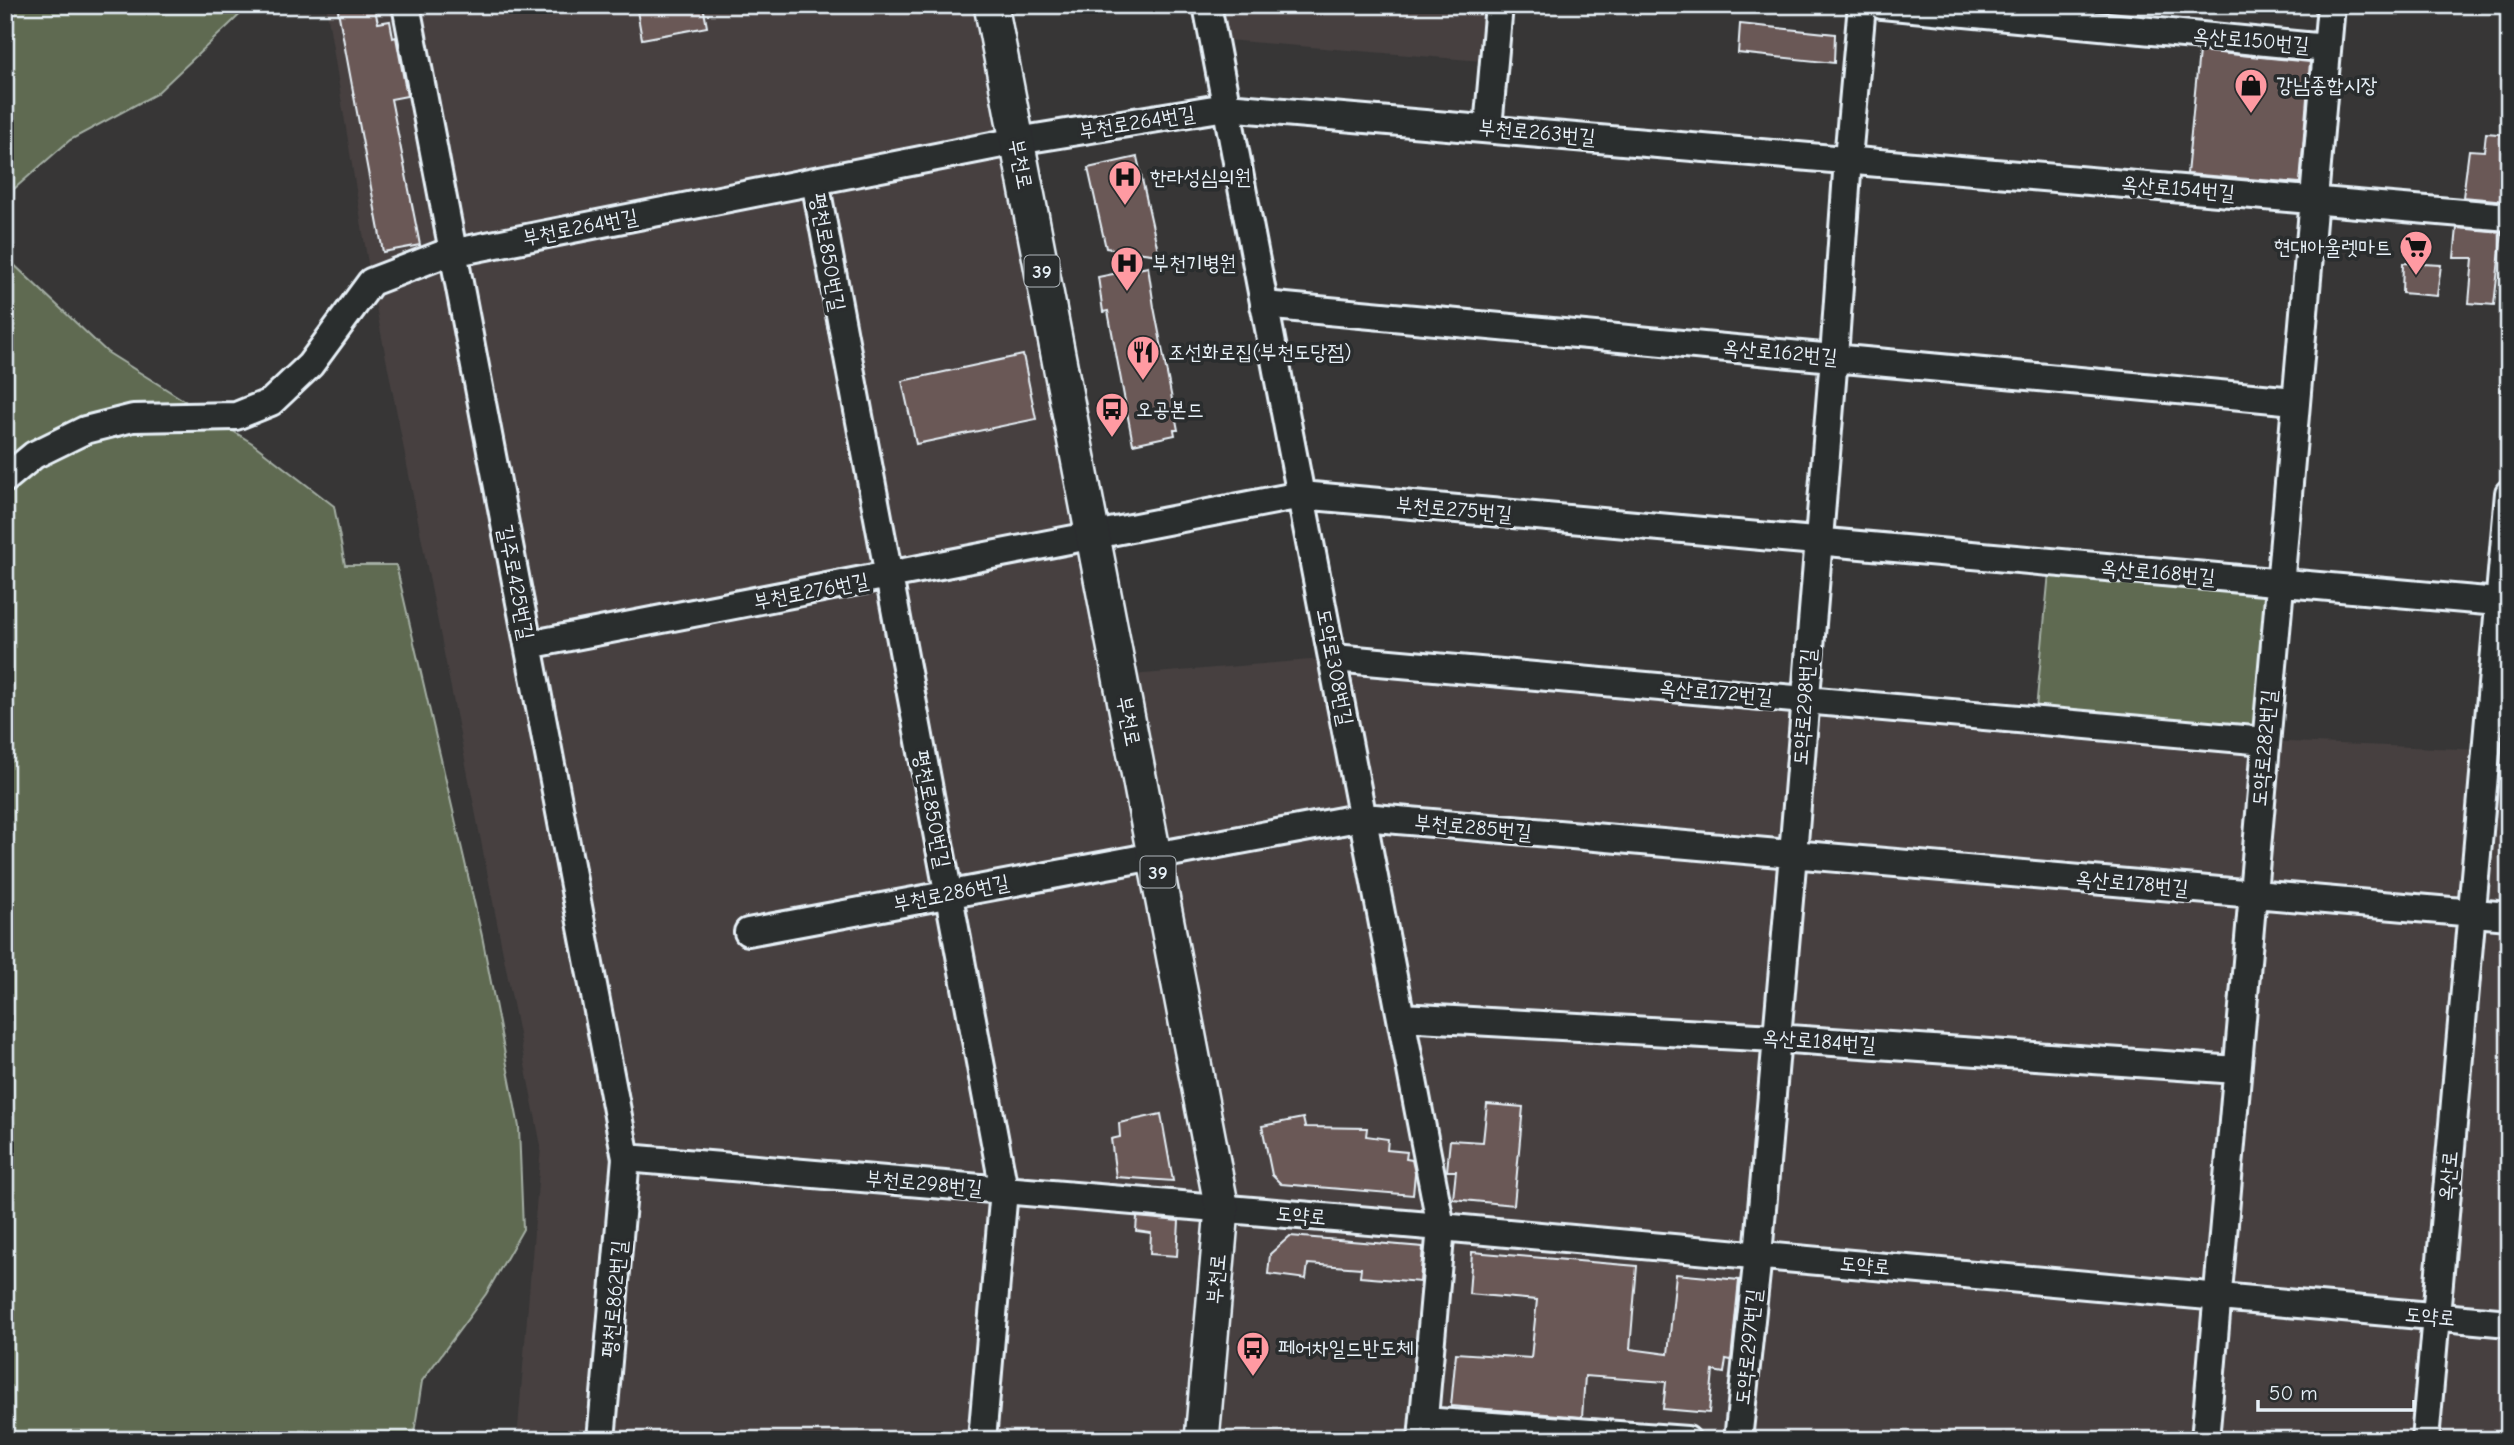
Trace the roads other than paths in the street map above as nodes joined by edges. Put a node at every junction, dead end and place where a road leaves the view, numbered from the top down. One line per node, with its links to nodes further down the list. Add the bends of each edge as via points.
1 (406, 5): 16 (street, 길주로425번길)
2 (991, 5): 11 (main road, 부천로 / 39)
3 (1207, 5): 9 (street, 도약로308번길)
4 (1499, 5): 10 (street)
5 (1862, 5): 12 (street, 도약로298번길)
6 (1882, 5): 8 (street, 옥산로150번길)
7 (2331, 5): 8 (street, 도약로282번길)
8 (2327, 47): 14 (street, 도약로282번길)
9 (1226, 107): 10 (street, 부천로263번길); 11 (street, 부천로264번길); 17 (street, 도약로308번길)
10 (1488, 128): 12 (street, 부천로263번길)
11 (1017, 141): 13 (street, 부천로264번길); 23 (main road, 부천로 / 39)
12 (1848, 159): 14 (street, 옥산로154번길); 18 (street, 도약로298번길)
13 (815, 181): 16 (street, 부천로264번길); 25 (street, 평천로850번길)
14 (2314, 200): 15 (street, 옥산로154번길); 19 (street, 도약로282번길)
15 (2509, 217)
16 (452, 252): 20 (street, 부천로264번길, via 371,282 310,365 271,402 236,416 133,418 86,430 34,455); 28 (street, 길주로425번길)
17 (1264, 304): 18 (street, 옥산로162번길); 22 (street, 도약로308번길)
18 (1834, 358): 19 (street, 옥산로162번길); 24 (street, 도약로298번길)
19 (2295, 401): 26 (street, 도약로282번길)
20 (5, 479)
21 (2509, 493): 27 (street, 옥산로)
22 (1301, 495): 23 (street, 부천로275번길); 24 (street, 부천로275번길); 29 (street, 도약로308번길)
23 (1093, 536): 25 (street, 부천로276번길); 34 (main road, 부천로 / 39)
24 (1818, 542): 26 (street, 옥산로168번길); 30 (street, 도약로298번길)
25 (888, 576): 28 (street, 부천로276번길); 35 (street, 평천로850번길)
26 (2279, 583): 27 (street, 옥산로168번길); 31 (street, 도약로282번길)
27 (2504, 602): 37 (street, 옥산로)
28 (528, 645): 43 (street, 길주로425번길)
29 (1334, 658): 30 (street, 옥산로172번길); 32 (street, 도약로308번길)
30 (1805, 700): 31 (street, 옥산로172번길); 33 (street, 도약로298번길)
31 (2265, 741): 36 (street, 도약로282번길)
32 (1363, 817): 33 (street, 부천로285번길); 34 (street, 부천로285번길); 40 (street, 도약로308번길)
33 (1793, 854): 36 (street, 옥산로178번길); 41 (street, 도약로298번길)
34 (1155, 855): 35 (street, 부천로286번길); 45 (main road, 부천로 / 39)
35 (948, 893): 39 (street, 부천로286번길); 44 (street, 평천로850번길)
36 (2252, 894): 37 (street, 옥산로178번길); 42 (street, 도약로282번길)
37 (2472, 913): 38 (street); 49 (street, 옥산로)
38 (2509, 916)
39 (748, 932)
40 (1401, 1017): 41 (street, 옥산로184번길); 46 (street, 도약로308번길)
41 (1775, 1038): 42 (street, 옥산로184번길); 47 (street, 도약로298번길)
42 (2237, 1070): 48 (street, 도약로282번길)
43 (626, 1158): 44 (street, 부천로298번길); 52 (street, 평천로862번길)
44 (1004, 1190): 45 (street, 부천로298번길); 53 (street, 평천로850번길)
45 (1222, 1209): 46 (street, 도약로); 54 (main road, 부천로 / 39)
46 (1441, 1227): 47 (street, 도약로); 51 (street, 도약로308번길)
47 (1758, 1255): 48 (street, 도약로); 56 (street, 도약로297번길)
48 (2218, 1296): 49 (street, 도약로); 57 (street, 도약로282번길)
49 (2435, 1316): 50 (street, 도약로); 58 (street, 옥산로)
50 (2509, 1322)
51 (1423, 1430): 55 (street)
52 (601, 1440)
53 (982, 1440)
54 (1202, 1440)
55 (1687, 1440)
56 (1738, 1440)
57 (2205, 1440)
58 (2425, 1440)

